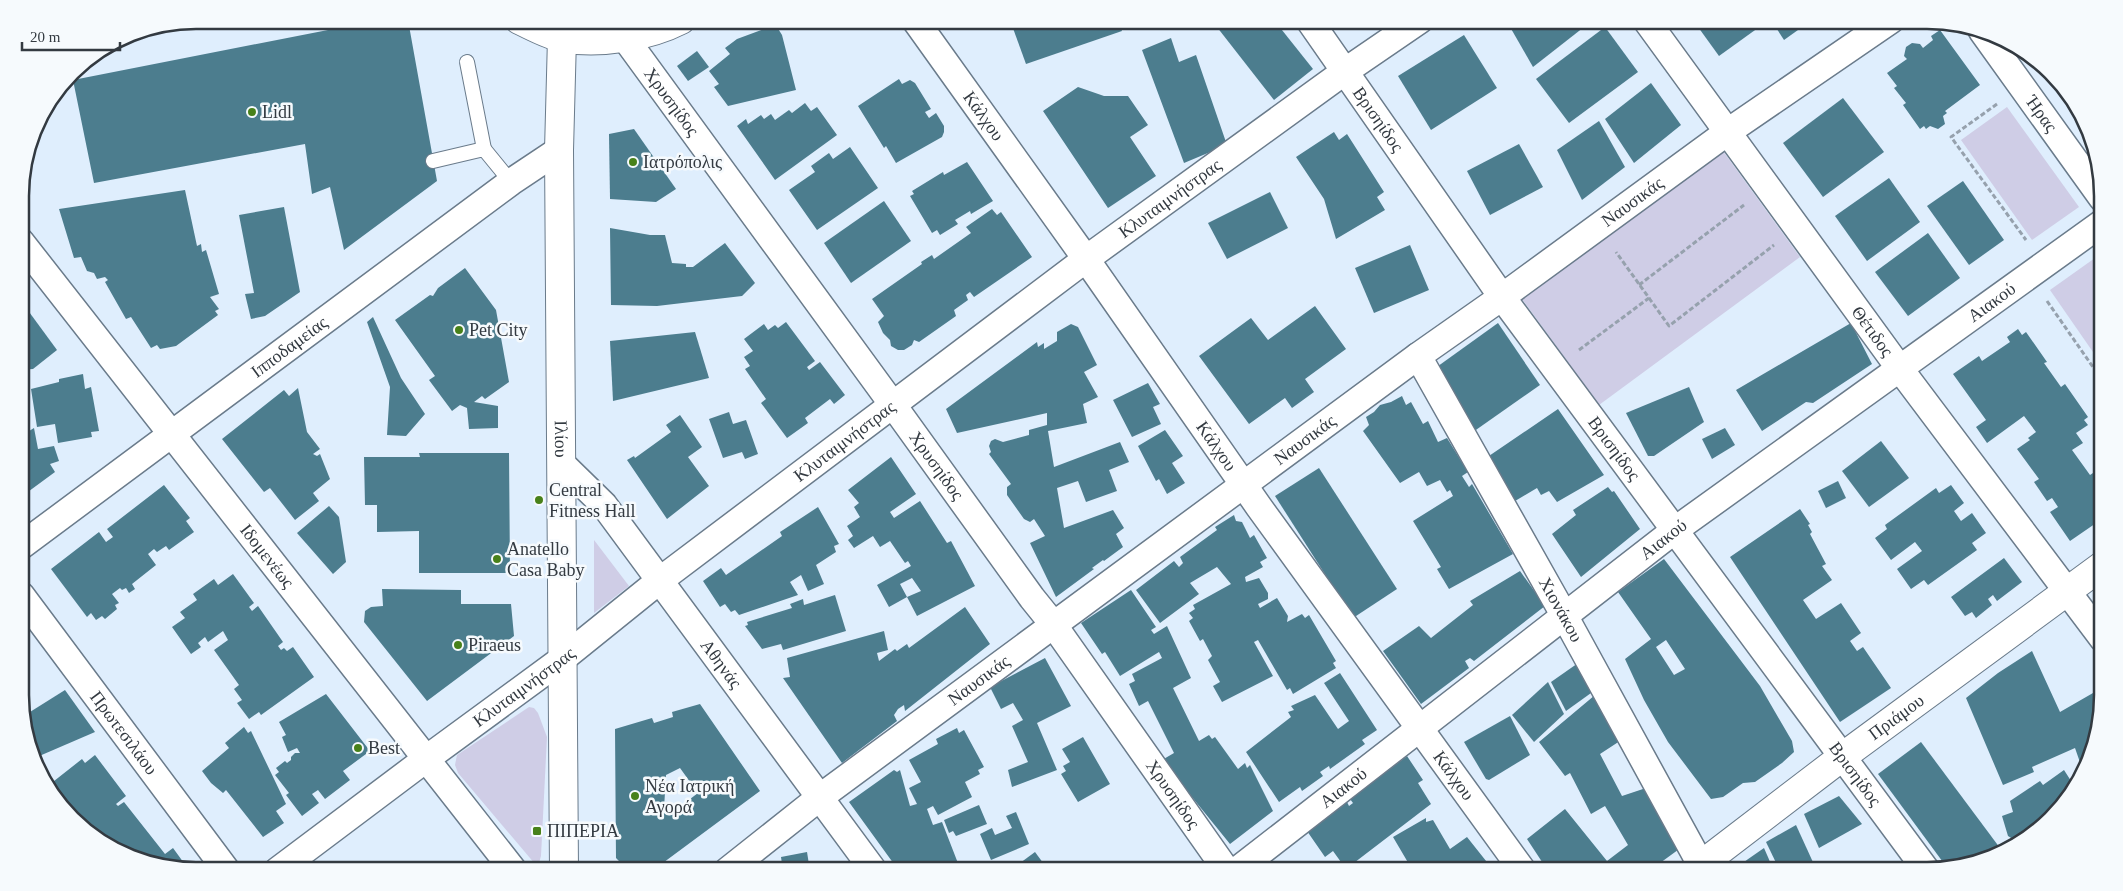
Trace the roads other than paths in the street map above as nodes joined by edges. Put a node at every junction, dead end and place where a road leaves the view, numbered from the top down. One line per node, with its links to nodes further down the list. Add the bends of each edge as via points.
1 (540, 29): 8 (main road)
2 (661, 29): 9 (main road)
3 (921, 29): 21 (street, Κάλχου)
4 (1315, 29): 12 (street, Βρισηίδος)
5 (1407, 29): 12 (street, Κλυταιμνήστρας)
6 (1653, 29): 13 (street, Θέτιδος)
7 (1878, 29): 13 (street, Ναυσικάς)
8 (562, 38): 9 (main road); 15 (main road, Ιλίου)
9 (625, 38): 25 (street, Χρυσηίδος)
10 (1989, 40): 18 (street, Ήρας)
11 (468, 62): 14 (lane)
12 (1344, 72): 21 (street, Κλυταιμνήστρας); 22 (street, Βρισηίδος)
13 (1729, 131): 22 (street, Ναυσικάς); 24 (street, Θέτιδος)
14 (484, 149): 16 (lane); 17 (lane)
15 (559, 150): 17 (street, Ιπποδαμείας); 27 (main road, Ιλίου)
16 (433, 161)
17 (511, 182): 26 (street, Ιπποδαμείας)
18 (2094, 186)
19 (2094, 229): 24 (street, Αιακού)
20 (29, 253): 26 (street, Ιδομενέως)
21 (1086, 259): 25 (street, Κλυταιμνήστρας); 28 (street, Κάλχου)
22 (1502, 297): 23 (street, Ναυσικάς); 29 (street, Βρισηίδος)
23 (1418, 356): 28 (street, Ναυσικάς); 35 (street, Χιονάκου)
24 (1900, 369): 29 (street, Αιακού); 33 (street, Θέτιδος)
25 (893, 404): 32 (street, Κλυταιμνήστρας); 36 (street, Χρυσηίδος)
26 (172, 433): 30 (street, Ιπποδαμείας); 41 (street, Ιδομενέως)
27 (562, 464): 32 (street, Αθηνάς, via 604,505); 38 (main road, Ιλίου)
28 (1245, 484): 36 (street, Ναυσικάς); 39 (street, Κάλχου)
29 (1675, 530): 35 (street, Αιακού); 40 (street, Βρισηίδος)
30 (29, 540)
31 (2094, 572): 33 (main road, Πριάμου)
32 (660, 581): 38 (street, Κλυταιμνήστρας); 42 (street, Αθηνάς)
33 (2068, 592): 37 (street, Θέτιδος); 40 (main road, Πριάμου)
34 (29, 605): 43 (street, Πρωτεσιλάου)
35 (1564, 615): 39 (street, Αιακού); 52 (street, Χιονάκου)
36 (1053, 624): 42 (street, Ναυσικάς); 49 (street, Χρυσηίδος)
37 (2094, 627)
38 (561, 660): 41 (street, Κλυταιμνήστρας); 46 (main road, Ιλίου)
39 (1418, 729): 50 (street, Αιακού); 51 (street, Κάλχου)
40 (1842, 757): 53 (main road, Πριάμου); 54 (street, Βρισηίδος)
41 (426, 758): 44 (street, Κλυταιμνήστρας); 45 (street, Ιδομενέως)
42 (819, 798): 47 (street, Ναυσικάς); 48 (street, Αθηνάς)
43 (220, 862)
44 (289, 862)
45 (507, 862)
46 (564, 862)
47 (738, 862)
48 (867, 862)
49 (1221, 862)
50 (1248, 862)
51 (1516, 862)
52 (1694, 862)
53 (1705, 862)
54 (1920, 862)

